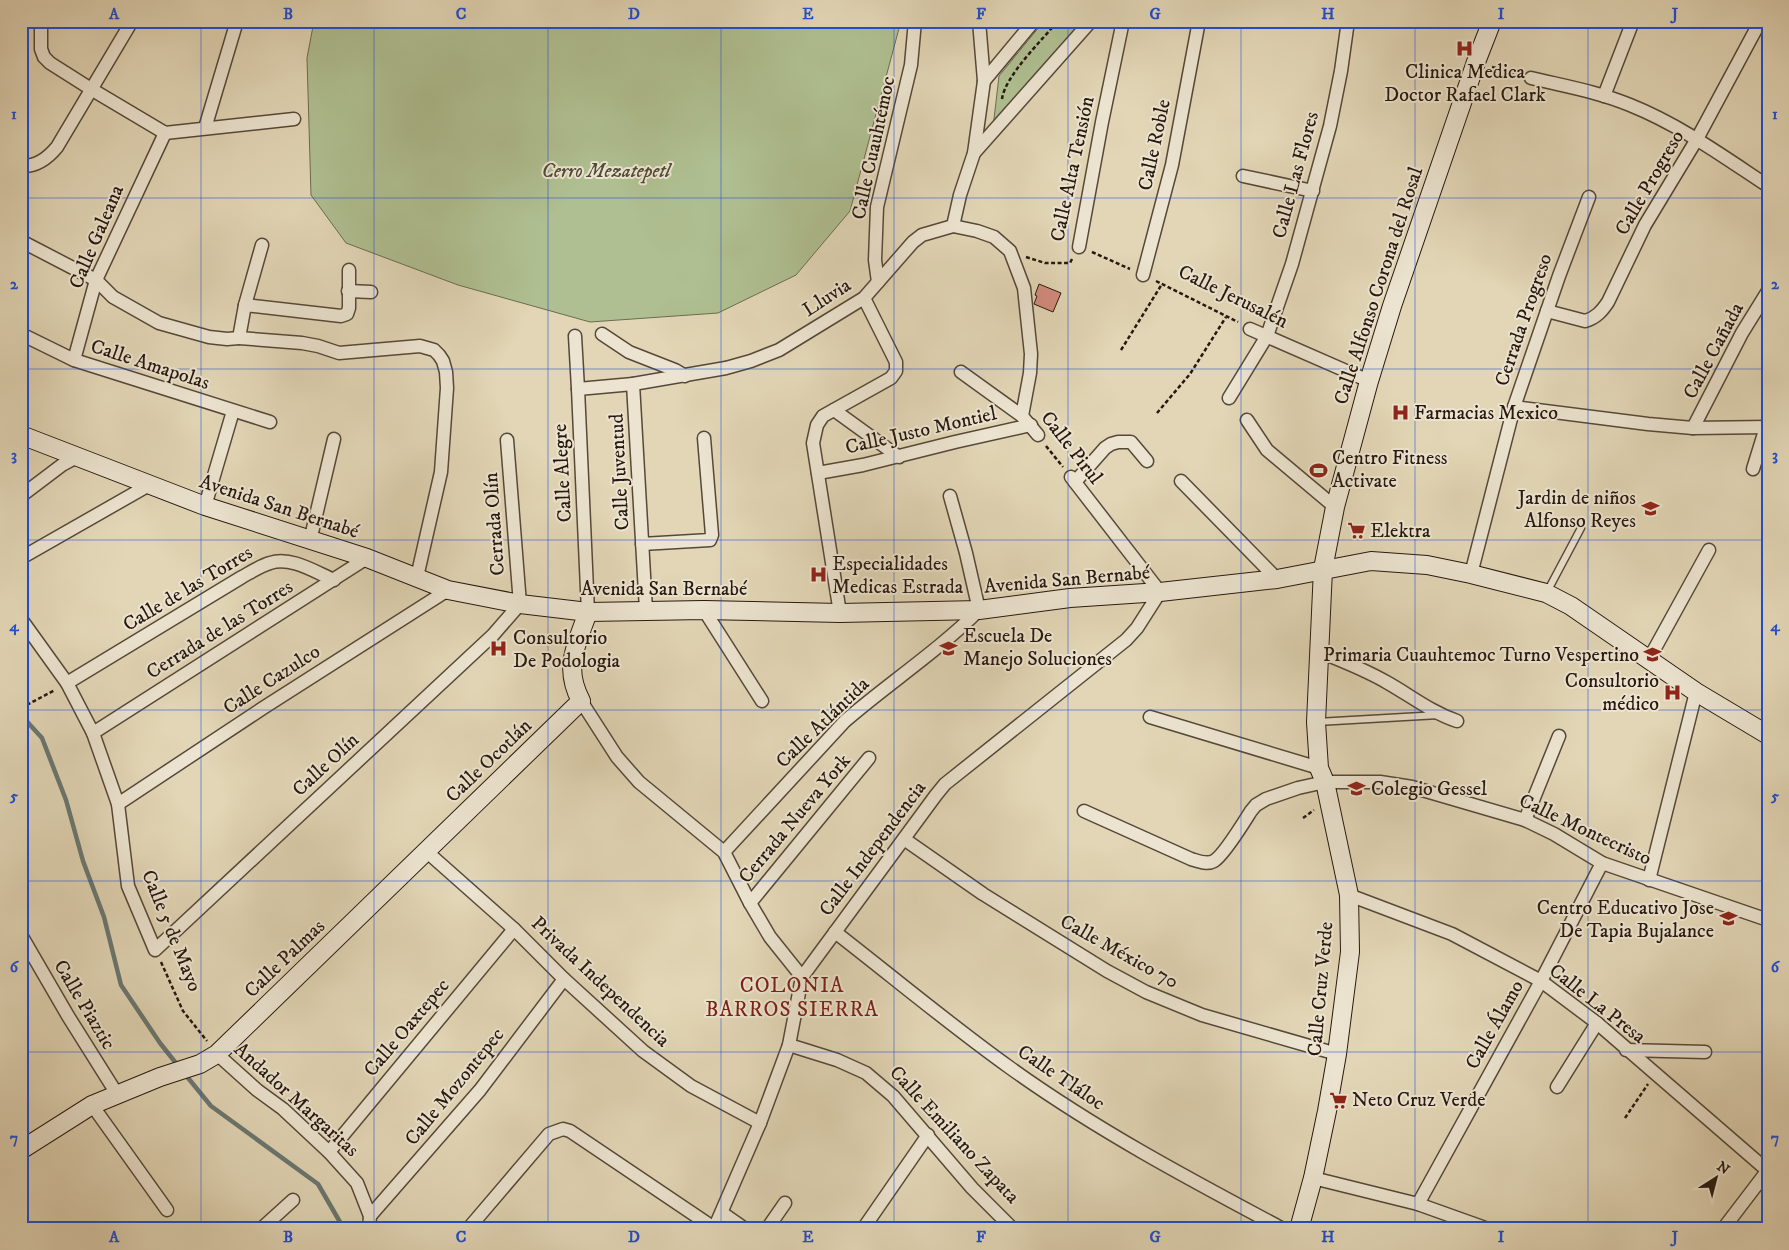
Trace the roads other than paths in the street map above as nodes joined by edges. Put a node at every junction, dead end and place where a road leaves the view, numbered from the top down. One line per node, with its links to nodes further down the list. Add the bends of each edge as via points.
1 (41, 21): 16 (street, via 44,57)
2 (132, 21): 16 (street)
3 (237, 21): 19 (street)
4 (915, 21): 35 (street, Calle Cuauhtémoc, via 911,65 877,207 875,260)
5 (979, 21): 15 (street)
6 (1034, 21): 15 (street)
7 (1091, 21): 22 (street)
8 (1122, 21): 31 (street, Calle Alta Tensión)
9 (1199, 21): 33 (street, Calle Roble, via 1172,165)
10 (1348, 21): 26 (street, Calle Las Flores, via 1330,126)
11 (1492, 21): 51 (street, Calle Alfonso Corona del Rosal)
12 (1633, 21): 17 (street)
13 (1759, 21): 21 (street, Calle Progreso)
14 (1531, 78): 17 (street)
15 (984, 81): 22 (street)
16 (91, 89): 20 (street); 23 (street, via 48,158 35,165)
17 (1604, 96): 21 (street, via 1653,115)
18 (294, 119): 19 (street)
19 (206, 128): 20 (street)
20 (165, 133): 34 (street, Calle Galeana)
21 (1697, 139): 25 (street); 41 (street, Calle Progreso, via 1645,225 1603,310 1585,321)
22 (974, 152): 28 (street)
23 (21, 166)
24 (1243, 176): 26 (street)
25 (1768, 186)
26 (1313, 191): 46 (street, Calle Las Flores)
27 (1589, 197): 41 (street, Cerrada Progreso)
28 (953, 226): 35 (street, Lluvia, via 922,234); 60 (street, Calle Pirul, via 994,238 1010,251 1024,288 1031,354)
29 (21, 241): 34 (street)
30 (262, 245): 40 (street)
31 (1079, 247)
32 (349, 270): 36 (street)
33 (1143, 275)
34 (96, 280): 47 (street, via 113,297 159,323 209,337); 48 (street, Calle Galeana)
35 (878, 282): 39 (street, Lluvia)
36 (348, 291): 37 (street); 40 (street, via 349,308 341,316)
37 (371, 292)
38 (1768, 292): 62 (street, Calle Cañada, via 1742,333)
39 (864, 298): 50 (street, Lluvia, via 779,350 750,362); 56 (street, via 896,362 896,370 891,378)
40 (245, 305): 47 (street)
41 (1547, 311): 55 (street, Cerrada Progreso)
42 (1250, 328): 46 (street, Calle Jerusalén)
43 (21, 334): 48 (street, Calle Amapolas)
44 (602, 334): 50 (street, via 629,352)
45 (575, 336): 53 (street, Calle Alegre)
46 (1268, 336): 51 (street, Calle Jerusalén); 54 (street, Calle Las Flores)
47 (239, 338): 86 (street, via 302,343 340,353 420,346 434,350 443,361 447,388 441,472)
48 (74, 360): 57 (street, Calle Amapolas)
49 (961, 372): 60 (street)
50 (685, 376): 52 (street, Calle Juventud)
51 (1369, 381): 77 (street, Calle Alfonso Corona del Rosal)
52 (633, 384): 53 (street); 80 (street, Calle Juventud)
53 (578, 389): 96 (street, Calle Alegre)
54 (1229, 398)
55 (1514, 407): 62 (street); 85 (street, Cerrada Progreso)
56 (834, 410): 67 (street); 71 (street, via 823,416 817,425 813,443)
57 (233, 411): 59 (street, Calle Amapolas); 76 (street)
58 (1247, 420): 77 (street, via 1267,450)
59 (270, 422)
60 (1030, 425): 67 (street, Calle Justo Montiel)
61 (1767, 427): 62 (street); 70 (street)
62 (1693, 428)
63 (21, 435): 68 (street, Avenida San Bernabé)
64 (704, 438): 80 (street, via 710,540)
65 (334, 439): 79 (street)
66 (507, 440): 92 (street, Cerrada Olín)
67 (899, 456): 71 (street, Calle Justo Montiel)
68 (77, 457): 73 (street, Avenida San Bernabé); 74 (street)
69 (1147, 461): 90 (street, Calle Pirul, via 1131,442 1118,442 1105,448 1073,480)
70 (1753, 469)
71 (818, 473): 97 (street)
72 (1181, 480): 87 (street)
73 (149, 485): 76 (street, Avenida San Bernabé); 82 (street)
74 (21, 496)
75 (950, 496): 95 (street)
76 (206, 506): 79 (street, Avenida San Bernabé)
77 (1335, 507): 84 (street, Calle Alfonso Corona del Rosal)
78 (1581, 528): 91 (lane)
79 (310, 541): 83 (street, Avenida San Bernabé)
80 (642, 544): 93 (street, Calle Juventud)
81 (1709, 550): 100 (street)
82 (21, 558)
83 (367, 558): 86 (street, Avenida San Bernabé); 88 (street, Cerrada de las Torres)
84 (1323, 569): 85 (street, Avenida San Bernabé, via 1371,561); 87 (street, Avenida San Bernabé); 99 (street, Calle Cruz Verde)
85 (1471, 574): 91 (street, Avenida San Bernabé)
86 (417, 577): 89 (street, Avenida San Bernabé)
87 (1277, 579): 90 (street, Avenida San Bernabé)
88 (334, 580): 101 (street, Calle de las Torres, via 296,564 271,562); 109 (street, Cerrada de las Torres)
89 (448, 590): 92 (street, Avenida San Bernabé); 114 (street, Calle Cazulco)
90 (1160, 592): 95 (street, Avenida San Bernabé, via 1070,598); 117 (street, Calle Independencia, via 1126,640 946,784 926,806)
91 (1546, 593): 100 (street, Avenida San Bernabé, via 1571,606)
92 (520, 604): 96 (street, Avenida San Bernabé); 128 (street, Calle Olín, via 493,635)
93 (646, 610): 94 (street, Avenida San Bernabé); 96 (street, Avenida San Bernabé)
94 (704, 610): 97 (street, Avenida San Bernabé); 104 (street)
95 (979, 610): 97 (street, Avenida San Bernabé); 119 (street, Calle Atlántida, via 948,640 846,721)
96 (588, 612): 103 (street, via 572,666 575,689)
97 (840, 613)
98 (21, 619): 101 (street, Calle 5 de Mayo)
99 (1320, 652): 105 (street, via 1375,675); 108 (street, Calle Cruz Verde)
100 (1649, 659): 102 (street, Avenida San Bernabé)
101 (67, 683): 109 (street, Calle 5 de Mayo)
102 (1696, 692): 110 (street, Avenida San Bernabé); 121 (street)
103 (582, 701): 118 (street, Calle Ocotlán); 119 (street, via 617,757 638,782)
104 (762, 701)
105 (1440, 715): 107 (street); 108 (lane)
106 (1150, 717): 113 (street)
107 (1456, 721)
108 (1316, 722): 113 (street, Calle Cruz Verde)
109 (93, 733): 114 (street, Calle 5 de Mayo)
110 (1768, 735)
111 (1559, 736): 116 (street)
112 (870, 758): 123 (street, Cerrada Nueva York)
113 (1322, 775): 115 (street, via 1260,802 1221,854 1206,863); 116 (street, Calle Montecristo, via 1412,787); 122 (street, Calle Cruz Verde)
114 (118, 804): 128 (street, Calle 5 de Mayo, via 128,886)
115 (1084, 811)
116 (1525, 820): 120 (street, Calle Montecristo)
117 (904, 839): 126 (street, Calle Independencia); 137 (street, Calle México 70, via 982,894 1146,992 1202,1015)
118 (426, 851): 125 (street, Privada Independencia); 136 (street, Calle Palmas)
119 (724, 852): 123 (street)
120 (1602, 863): 121 (street, Calle Montecristo); 131 (street, Calle Álamo)
121 (1649, 880): 124 (street, Calle Montecristo)
122 (1349, 895): 131 (street, Calle La Presa, via 1452,934); 137 (street, Calle Cruz Verde, via 1350,952)
123 (750, 903): 129 (street, via 770,937)
124 (1768, 920)
125 (514, 929): 130 (street, Privada Independencia); 144 (street, Calle Oaxtepec)
126 (835, 932): 129 (street, Calle Independencia); 160 (street, Calle Tláloc, via 1008,1067 1083,1117 1161,1164)
127 (21, 935): 139 (street, Calle Piaztic)
128 (155, 950)
129 (802, 977): 133 (street)
130 (564, 979): 141 (street, Privada Independencia, via 659,1063 691,1086); 152 (street, Calle Mozontepec, via 480,1090)
131 (1541, 981): 132 (street, Calle La Presa); 149 (street, Calle Álamo)
132 (1596, 1023): 134 (street, Calle La Presa); 138 (street)
133 (789, 1045): 141 (street); 142 (street, Calle Emiliano Zapata, via 837,1060 866,1074 893,1096)
134 (1626, 1050): 135 (street); 145 (street, Calle La Presa)
135 (1705, 1052)
136 (217, 1054): 139 (street, Calle Palmas, via 200,1064); 144 (street, Andador Margaritas)
137 (1337, 1054): 146 (street, Calle Cruz Verde)
138 (1557, 1088)
139 (116, 1094): 140 (street, Calle Palmas)
140 (92, 1105): 143 (street, Calle Palmas); 150 (street)
141 (760, 1123): 151 (street)
142 (928, 1135): 158 (street); 159 (street, Calle Emiliano Zapata, via 972,1188)
143 (21, 1150)
144 (329, 1152): 152 (street, Andador Margaritas, via 357,1182)
145 (1767, 1170): 163 (street)
146 (1313, 1178): 149 (street); 161 (street, Calle Cruz Verde)
147 (292, 1200): 154 (street)
148 (785, 1203): 157 (street)
149 (1418, 1204): 162 (street)
150 (167, 1210)
151 (722, 1213): 153 (street); 156 (street)
152 (370, 1222)
153 (714, 1228): 155 (street, via 563,1129 549,1134)
154 (261, 1229)
155 (468, 1229)
156 (745, 1229)
157 (767, 1229)
158 (863, 1229)
159 (1013, 1229)
160 (1283, 1229)
161 (1299, 1229)
162 (1488, 1229)
163 (1723, 1229)

